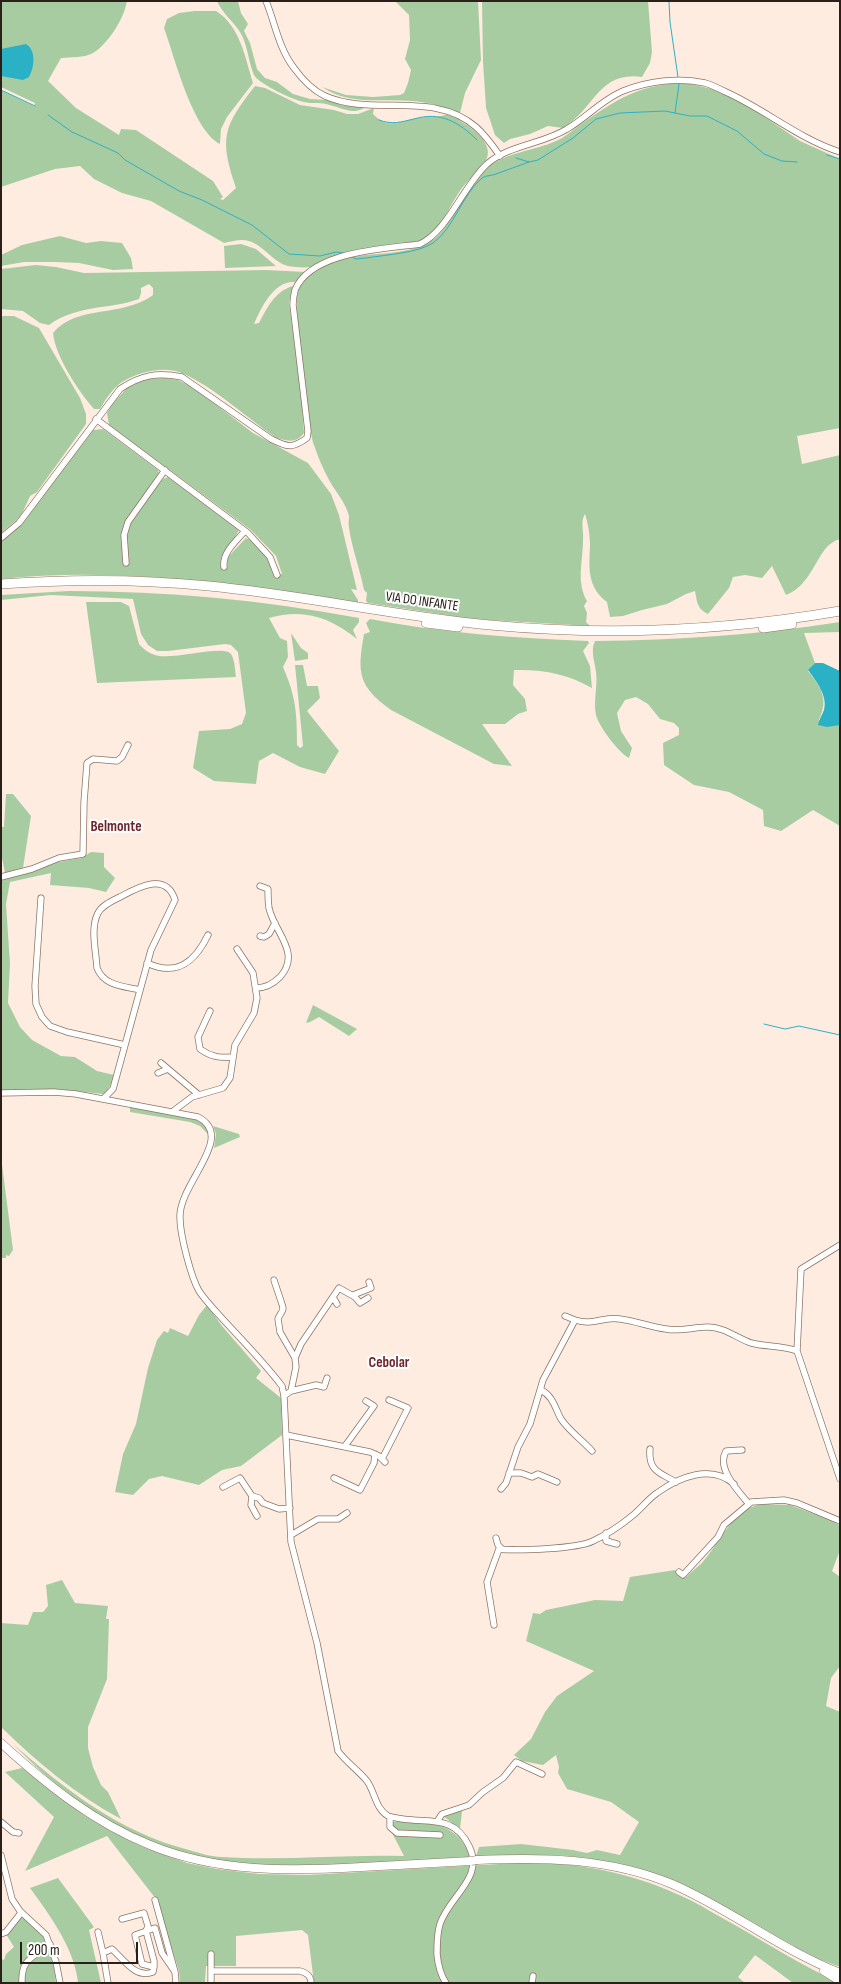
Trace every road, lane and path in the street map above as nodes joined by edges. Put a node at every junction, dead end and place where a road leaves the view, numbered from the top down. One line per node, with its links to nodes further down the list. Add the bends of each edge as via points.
1 (266, 1): 3 (street, via 292,66 305,82 323,95 342,102 436,108 475,126)
2 (840, 152): 3 (street, via 820,146 761,110 706,83 677,80 622,92 551,138)
3 (500, 156): 4 (street, via 472,179 437,232 428,240 331,259 307,275 296,289 294,325 308,431 307,438 299,444 293,447 271,439 182,377 169,374 136,379 120,389)
4 (96, 419): 5 (street); 7 (street, via 19,523)
5 (165, 470): 6 (street); 8 (street, via 128,522 124,535)
6 (245, 531): 9 (street, via 229,549); 10 (street, via 270,557)
7 (1, 538)
8 (126, 563)
9 (224, 567)
10 (277, 575)
11 (1, 584): 13 (highway, VIA DO INFANTE, via 83,580 191,584 458,622 558,630 640,631 707,627)
12 (1, 590): 14 (highway, VIA DO INFANTE, via 90,586 181,589 445,626 580,636 712,633)
13 (840, 611)
14 (840, 617)
15 (128, 744): 16 (street, via 117,761 94,760 87,763 83,854 59,858)
16 (1, 877)
17 (260, 886): 19 (street, via 268,889 269,909)
18 (41, 898): 27 (street, via 35,986 36,1004 42,1017 50,1026 67,1032)
19 (275, 923): 21 (street, via 266,937); 24 (street, via 289,952 288,965 274,983)
20 (208, 935): 23 (street, via 188,962 177,968 169,970)
21 (260, 936)
22 (236, 949): 24 (street, via 249,966)
23 (148, 963): 25 (street); 25 (street, via 175,900 172,892 157,884 142,886 104,906 96,919 99,973 109,982)
24 (256, 988): 28 (street, via 254,1013 235,1045)
25 (140, 990): 27 (street)
26 (210, 1011): 28 (street, via 198,1038 200,1049 208,1055)
27 (125, 1045): 32 (street)
28 (232, 1057): 34 (street, via 230,1078 223,1088)
29 (161, 1063): 30 (street)
30 (168, 1069): 31 (street); 34 (street)
31 (158, 1073)
32 (116, 1080): 36 (street); 37 (street)
33 (1, 1093): 36 (street, via 54,1092)
34 (200, 1095): 35 (street)
35 (192, 1097): 38 (street); 39 (street, via 187,1106)
36 (104, 1098): 37 (street)
37 (121, 1102): 38 (street)
38 (172, 1112): 39 (street)
39 (190, 1115): 54 (street, via 206,1121 212,1138 208,1153 180,1208 182,1233 196,1282 204,1298 282,1386)
40 (840, 1245): 49 (street, via 801,1269)
41 (274, 1280): 50 (street, via 284,1306 278,1319 280,1332)
42 (369, 1282): 43 (street, via 372,1288)
43 (353, 1295): 44 (street, via 338,1288); 45 (street, via 360,1303)
44 (333, 1296): 46 (street); 50 (street)
45 (368, 1298)
46 (337, 1304)
47 (565, 1316): 48 (street)
48 (575, 1320): 49 (street, via 593,1323 605,1318 618,1318 665,1329 719,1328 752,1343 785,1346); 52 (street, via 543,1380)
49 (797, 1351): 65 (street)
50 (295, 1358): 53 (street)
51 (327, 1378): 53 (street, via 324,1387 316,1385)
52 (541, 1390): 61 (street, via 547,1392 563,1421); 63 (street)
53 (291, 1391): 54 (street)
54 (284, 1396): 57 (street)
55 (389, 1400): 62 (street, via 408,1408 383,1460)
56 (366, 1401): 58 (street, via 374,1406)
57 (286, 1435): 58 (street); 73 (street)
58 (345, 1446): 62 (street)
59 (650, 1449): 67 (street, via 652,1466)
60 (742, 1450): 68 (street, via 730,1450 724,1454 724,1469)
61 (592, 1451)
62 (375, 1454): 64 (street, via 374,1463 360,1490)
63 (509, 1473): 66 (street, via 521,1473 532,1478 538,1474); 70 (street)
64 (334, 1478)
65 (840, 1479)
66 (557, 1482)
67 (676, 1482): 68 (street, via 691,1475 710,1474 721,1475); 77 (street)
68 (734, 1484): 72 (street)
69 (223, 1487): 71 (street, via 240,1478)
70 (501, 1489)
71 (252, 1496): 73 (street, via 279,1509); 75 (street, via 251,1505)
72 (748, 1504): 76 (street, via 784,1500); 82 (street, via 724,1525 718,1537 683,1575)
73 (290, 1508): 78 (street)
74 (346, 1513): 78 (street, via 338,1519 318,1519)
75 (257, 1516)
76 (840, 1521)
77 (606, 1533): 80 (street, via 606,1541); 81 (street, via 588,1543 517,1551)
78 (291, 1535): 86 (street, via 338,1751 367,1781 381,1810)
79 (496, 1538): 81 (street)
80 (617, 1544)
81 (502, 1549): 83 (street, via 498,1549 488,1582)
82 (679, 1572)
83 (494, 1625)
84 (1, 1742): 92 (main road, via 65,1797 102,1822 150,1845 190,1859 253,1869 299,1870 556,1859)
85 (542, 1774): 87 (street, via 516,1762 503,1778 469,1805 442,1814)
86 (390, 1817): 87 (street); 90 (street, via 390,1827 397,1833)
87 (438, 1820): 108 (street, via 461,1833 474,1862 470,1878 440,1923 438,1963)
88 (1, 1822): 89 (street)
89 (18, 1833)
90 (440, 1835)
91 (1, 1855): 94 (street, via 12,1899)
92 (604, 1865): 100 (main road, via 680,1891); 106 (main road, via 672,1884)
93 (155, 1900): 105 (street)
94 (21, 1913): 98 (street); 99 (street, via 46,1935)
95 (122, 1919): 96 (street, via 144,1913 148,1926)
96 (146, 1931): 103 (street); 103 (street, via 135,1935 142,1964); 105 (street, via 155,1928 162,1953)
97 (98, 1932): 101 (street)
98 (1, 1934)
99 (50, 1944): 109 (street, via 25,1962); 110 (street)
100 (785, 1949): 106 (main road); 107 (main road)
101 (102, 1953): 103 (street, via 112,1949 136,1972 148,1974); 111 (street)
102 (211, 1954): 104 (street)
103 (154, 1968)
104 (211, 1971): 113 (street); 114 (street, via 300,1971 307,1973)
105 (175, 1972): 112 (street)
106 (840, 1973)
107 (840, 1981)
108 (446, 1982)
109 (22, 1983)
110 (60, 1983)
111 (108, 1983)
112 (176, 1983)
113 (211, 1983)
114 (311, 1983)

